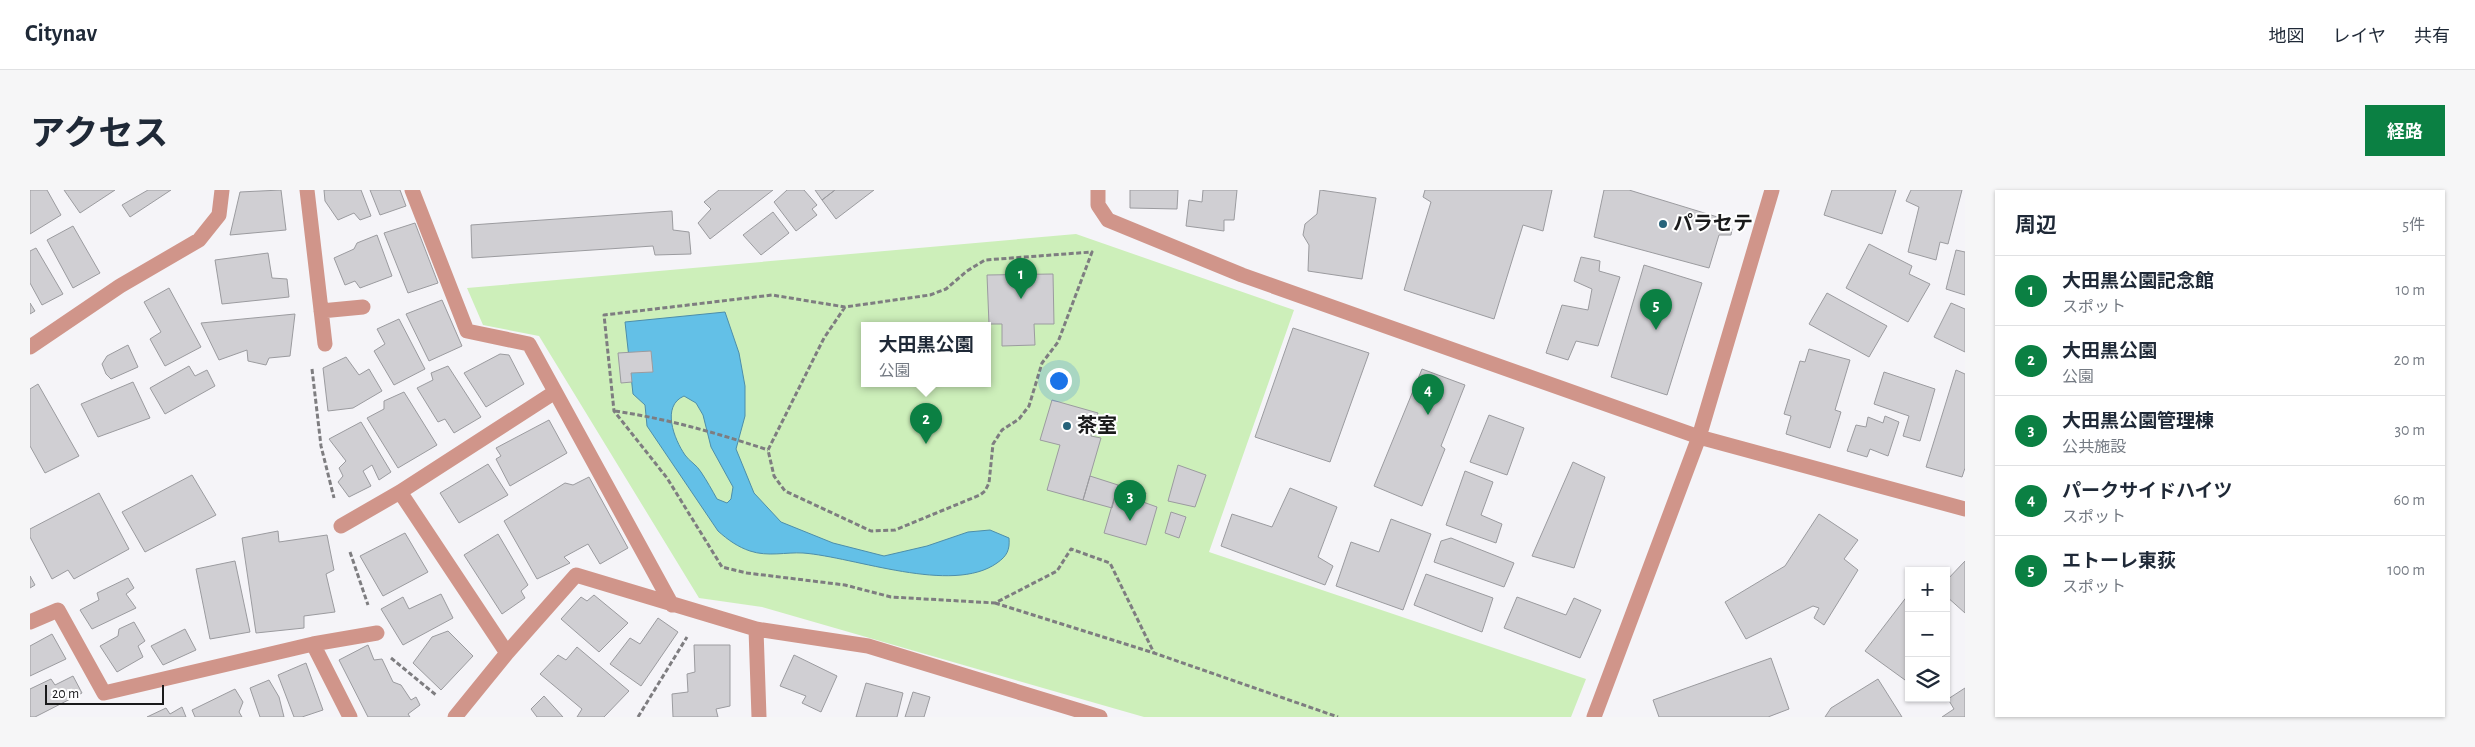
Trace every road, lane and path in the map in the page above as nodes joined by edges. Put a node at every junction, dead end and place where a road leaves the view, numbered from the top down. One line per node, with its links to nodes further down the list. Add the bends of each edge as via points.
1 (222, 190): 10 (street, via 219,215 198,240 120,286)
2 (307, 190): 8 (street)
3 (412, 190): 11 (street, via 467,331 529,344)
4 (1098, 190): 13 (street, via 1098,206 1108,220 1233,271)
5 (1772, 190): 13 (street)
6 (363, 307): 8 (street)
7 (845, 307): 12 (path, via 772,295 604,316); 14 (path, via 824,338); 14 (path, via 930,295 946,289 985,260 1092,252 1058,342 1042,363 1029,406 1019,419 1002,430 993,444 989,483 980,495 895,530 871,530 785,491 774,476)
8 (321, 311): 9 (street)
9 (325, 344)
10 (30, 346)
11 (555, 392): 15 (street); 19 (street)
12 (614, 411): 14 (path, via 708,430); 18 (path, via 668,478 722,567 845,585 891,597)
13 (1699, 437): 16 (street); 33 (street)
14 (768, 450)
15 (400, 492): 17 (street); 25 (street)
16 (1965, 509)
17 (341, 526)
18 (995, 603): 26 (path); 26 (path, via 1057,571 1071,549 1110,563)
19 (672, 604): 20 (street); 25 (street, via 576,575)
20 (702, 613): 22 (street); 29 (path)
21 (30, 622): 24 (street, via 58,610 104,693)
22 (756, 628): 30 (street); 31 (street, via 868,646)
23 (377, 633): 24 (street)
24 (313, 644): 27 (street)
25 (507, 653): 28 (street)
26 (1154, 653): 32 (path)
27 (350, 717)
28 (455, 717)
29 (638, 717)
30 (759, 717)
31 (1100, 717)
32 (1338, 717)
33 (1594, 717)

